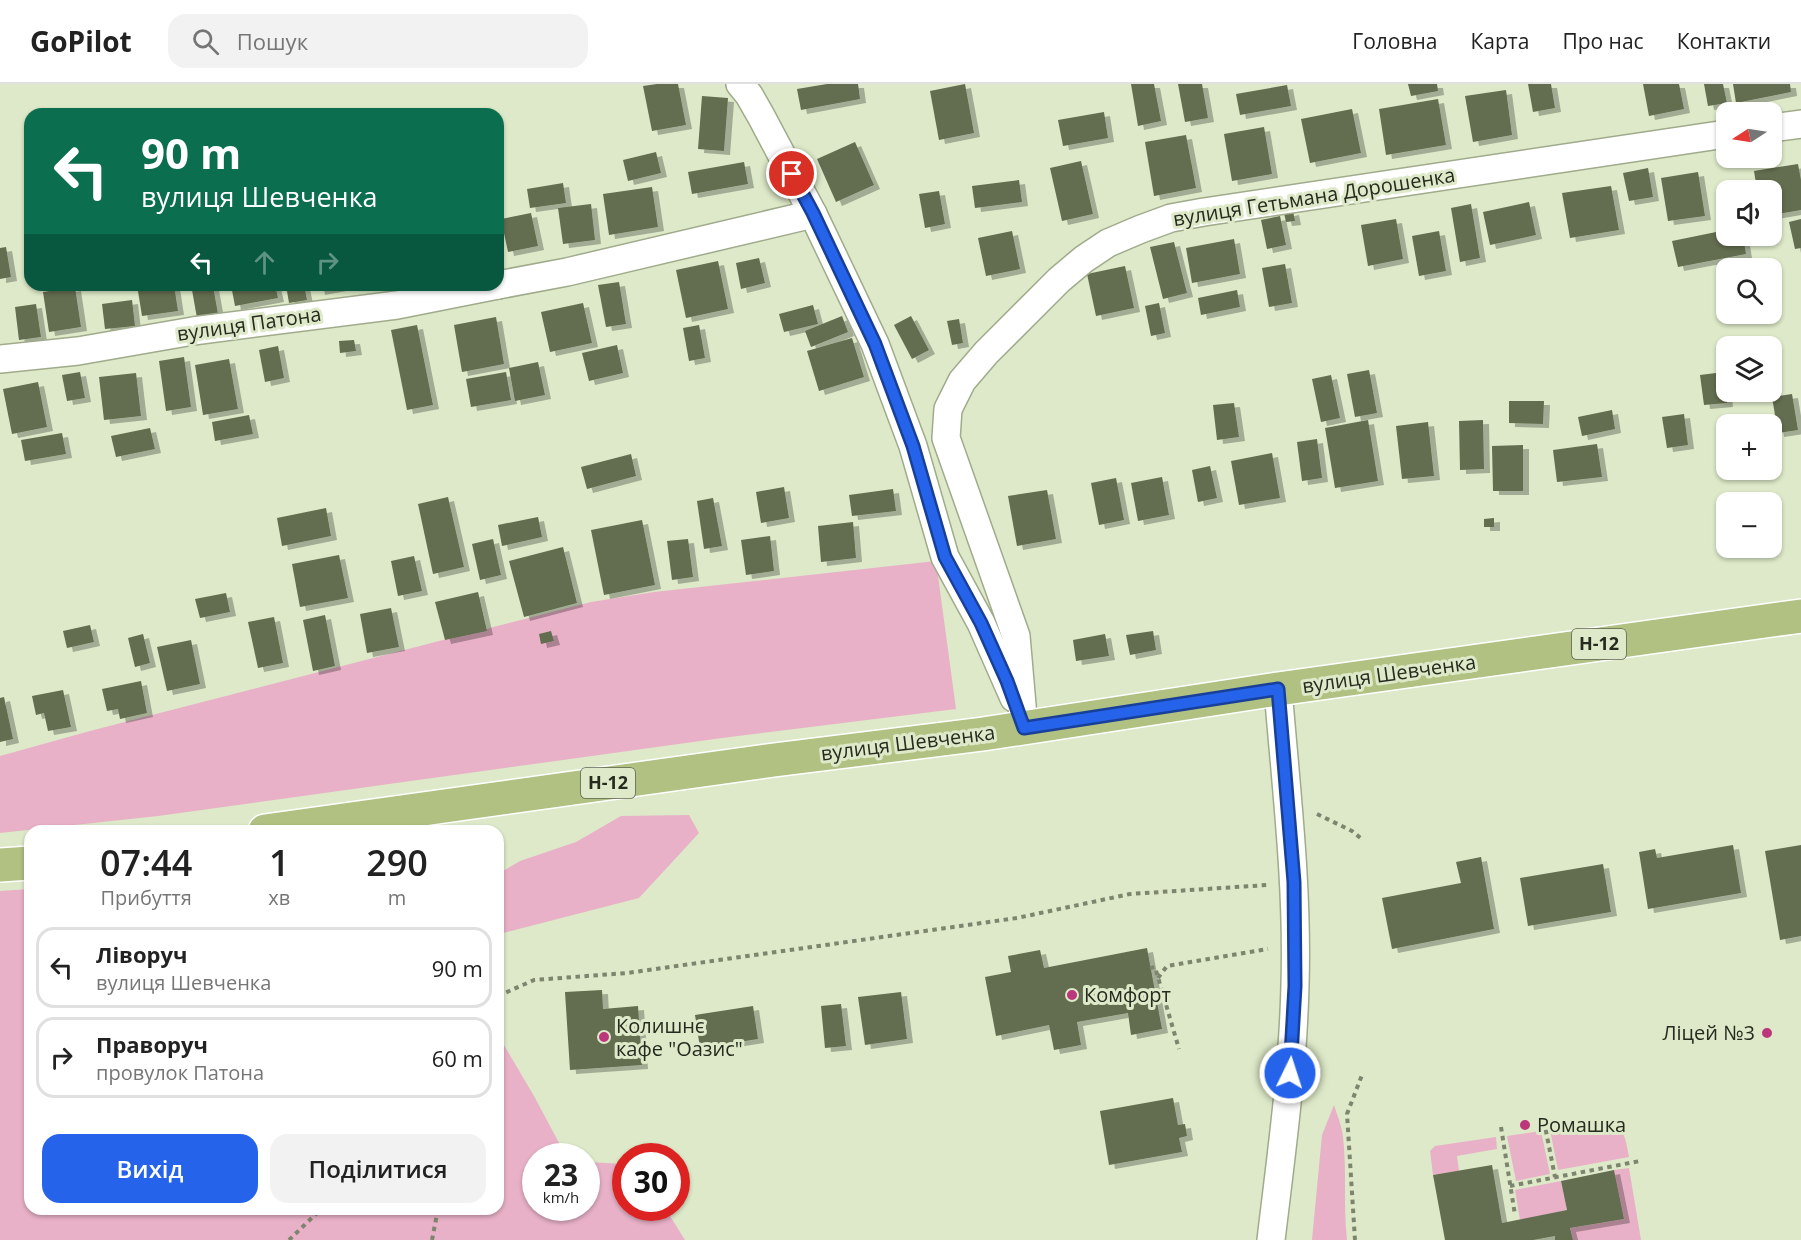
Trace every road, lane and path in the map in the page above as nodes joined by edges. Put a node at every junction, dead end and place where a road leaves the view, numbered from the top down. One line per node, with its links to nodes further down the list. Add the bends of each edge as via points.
1 (745, 88): 5 (street)
2 (1801, 124): 3 (street)
3 (1782, 127)
4 (1716, 135): 11 (street, вулиця Гетьмана Дорошенка, via 1171,218 1108,243 1059,280 986,353 962,381 948,409 946,438 1016,636)
5 (813, 213): 6 (street, вулиця Патона); 11 (street, via 875,344 913,446 945,557 981,623)
6 (504, 284)
7 (466, 291): 8 (street, вулиця Патона, via 78,351)
8 (0, 359)
9 (1801, 616): 10 (main road, вулиця Шевченка / Н-12)
10 (1278, 689): 11 (main road, вулиця Шевченка / Н-12); 12 (street)
11 (1024, 728): 13 (main road, вулиця Шевченка / Н-12)
12 (1288, 802): 14 (path, via 1333,821); 17 (street)
13 (308, 825)
14 (1363, 840)
15 (24, 863): 16 (main road)
16 (0, 865)
17 (1294, 882): 18 (street); 21 (path, via 1130,894 1017,918 627,973 534,980)
18 (1295, 945): 20 (path, via 1167,966); 34 (street, via 1290,1073)
19 (1150, 968): 20 (path, via 1155,968)
20 (1158, 978): 22 (path)
21 (504, 993)
22 (1179, 1049)
23 (1362, 1075): 35 (path, via 1347,1114)
24 (1544, 1121): 27 (path)
25 (1501, 1127): 28 (path)
26 (1640, 1161): 27 (path)
27 (1555, 1178): 28 (path)
28 (1510, 1186): 31 (path)
29 (315, 1215): 32 (path)
30 (437, 1215): 33 (path)
31 (1515, 1215)
32 (289, 1240)
33 (432, 1240)
34 (1271, 1240)
35 (1355, 1240)

